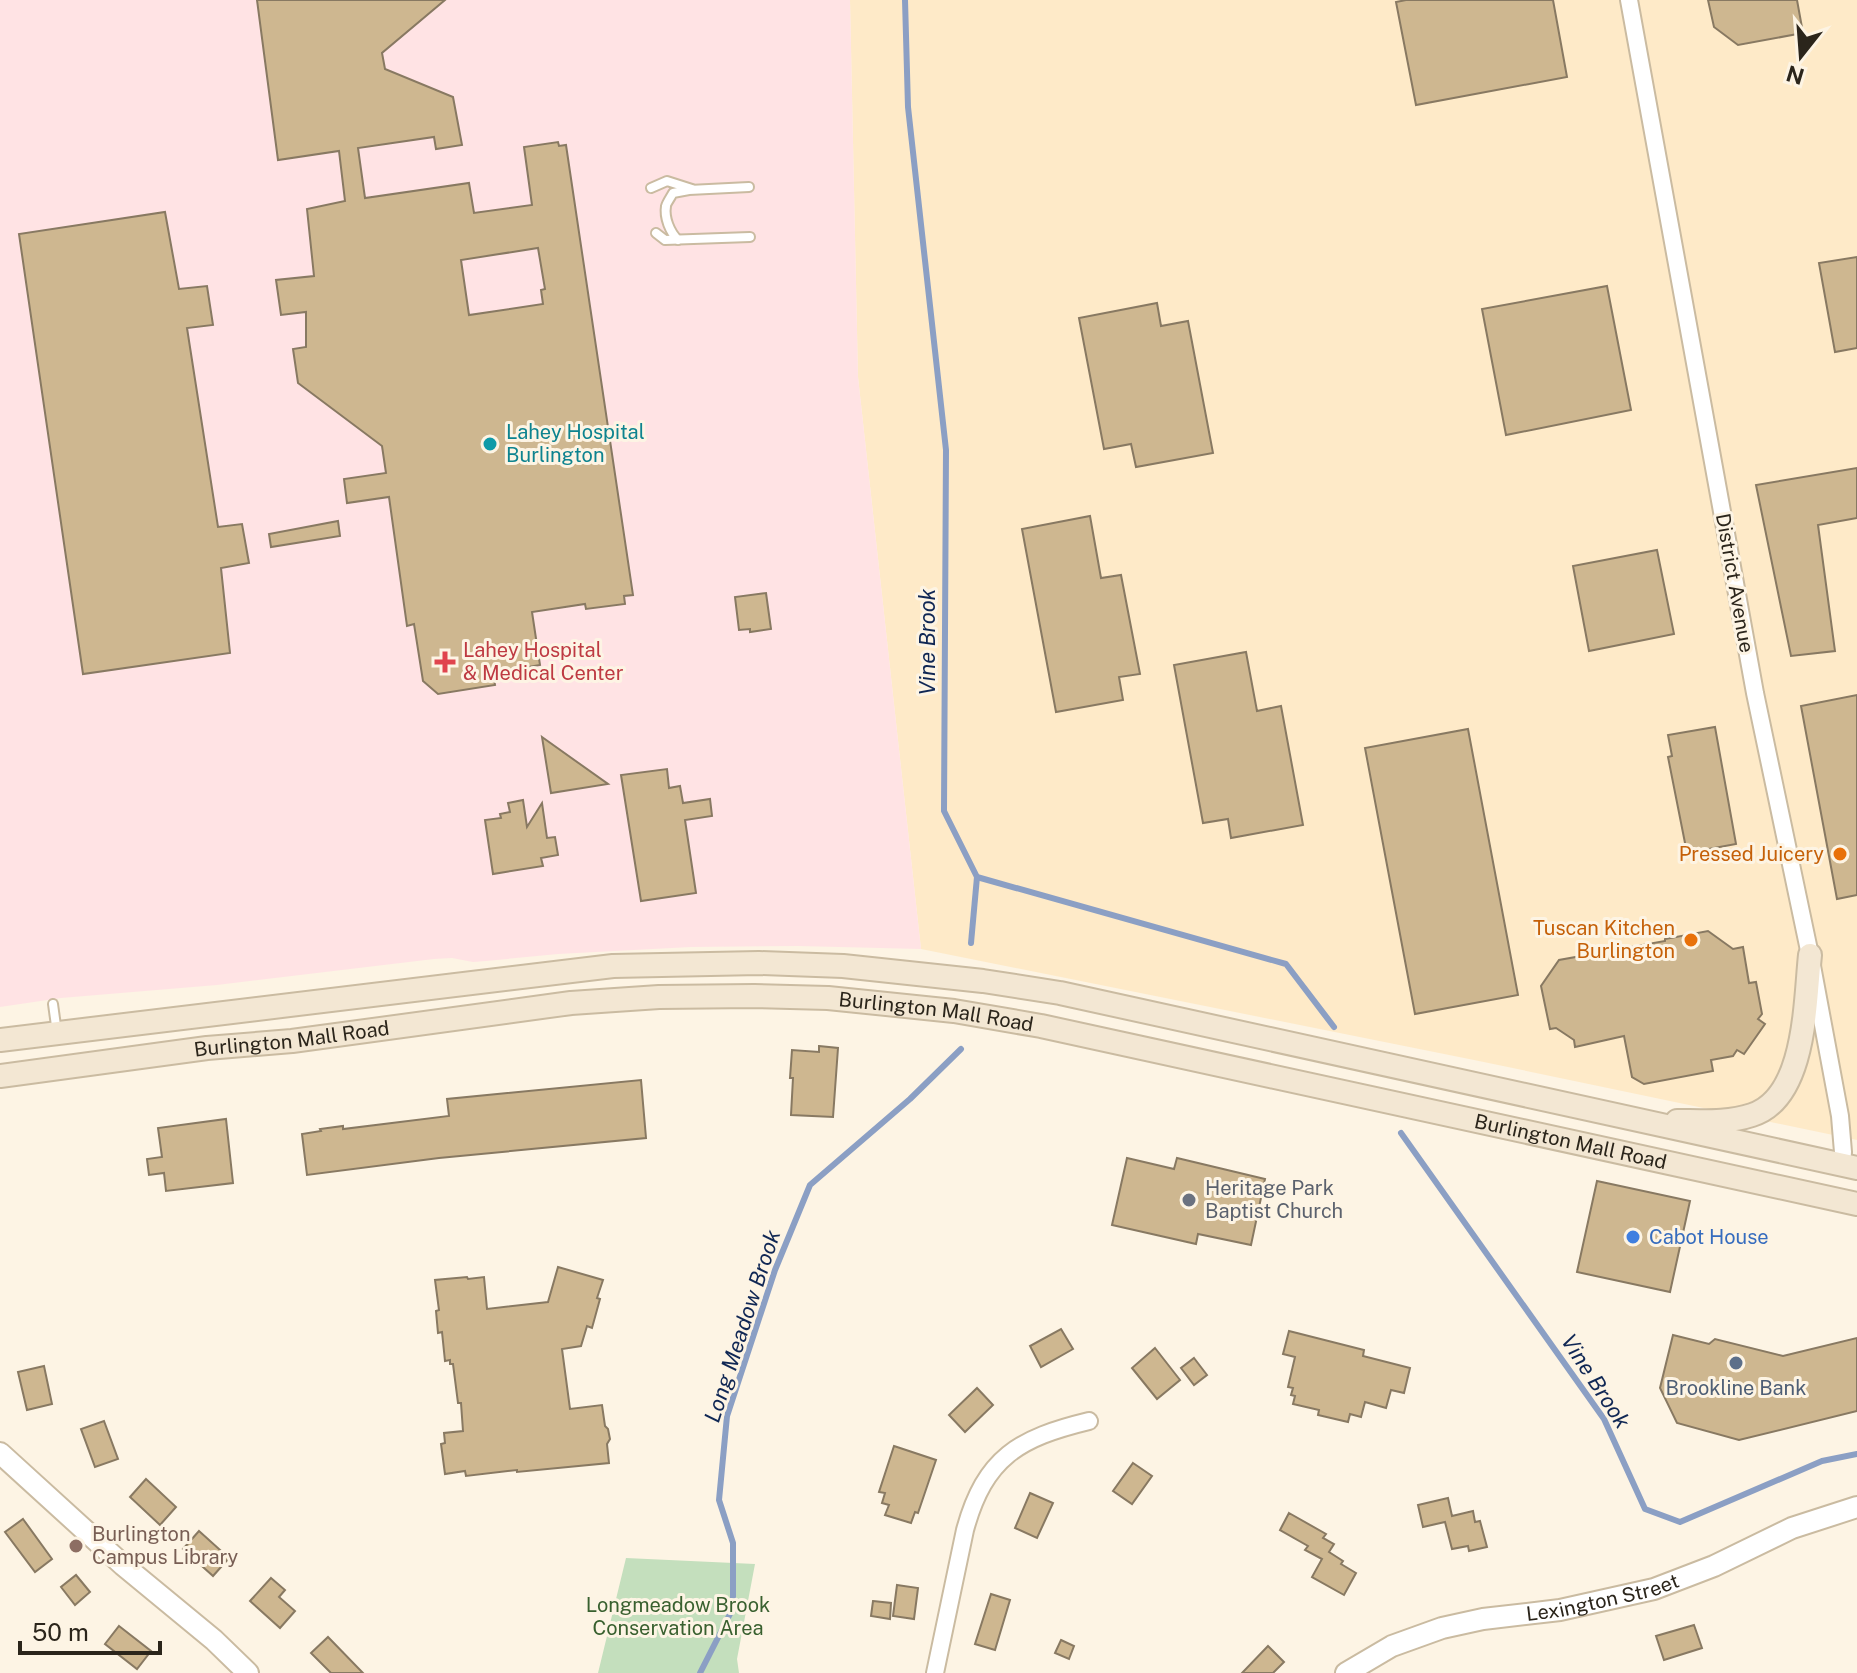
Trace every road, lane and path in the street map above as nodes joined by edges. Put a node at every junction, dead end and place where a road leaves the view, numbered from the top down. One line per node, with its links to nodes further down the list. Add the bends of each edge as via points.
1 (1629, 0): 8 (street, District Avenue, via 1755,693)
2 (749, 187): 4 (lane)
3 (651, 188): 4 (lane, via 667,181)
4 (696, 190): 7 (lane, via 673,193 666,205 670,232)
5 (656, 233): 7 (lane)
6 (750, 237): 7 (lane)
7 (678, 240)
8 (1810, 955): 13 (main road, via 1800,1047 1792,1074 1775,1101 1763,1111 1732,1120); 14 (street, District Avenue)
9 (53, 1004): 10 (lane)
10 (57, 1033): 11 (main road, Burlington Mall Road); 13 (main road, Burlington Mall Road, via 613,966 843,966 1060,993)
11 (0, 1040)
12 (0, 1076): 15 (main road, Burlington Mall Road, via 586,1001 828,998 1041,1026)
13 (1637, 1121): 14 (main road, Burlington Mall Road)
14 (1849, 1166): 15 (main road)
15 (1833, 1198): 16 (main road, Burlington Mall Road)
16 (1857, 1204)
17 (1089, 1421): 21 (street, via 1031,1439 1004,1457 979,1488)
18 (0, 1453): 20 (street)
19 (1857, 1507): 22 (street, Lexington Street, via 1792,1528 1664,1585 1571,1608 1442,1628 1392,1646)
20 (248, 1673)
21 (935, 1673)
22 (1346, 1673)

